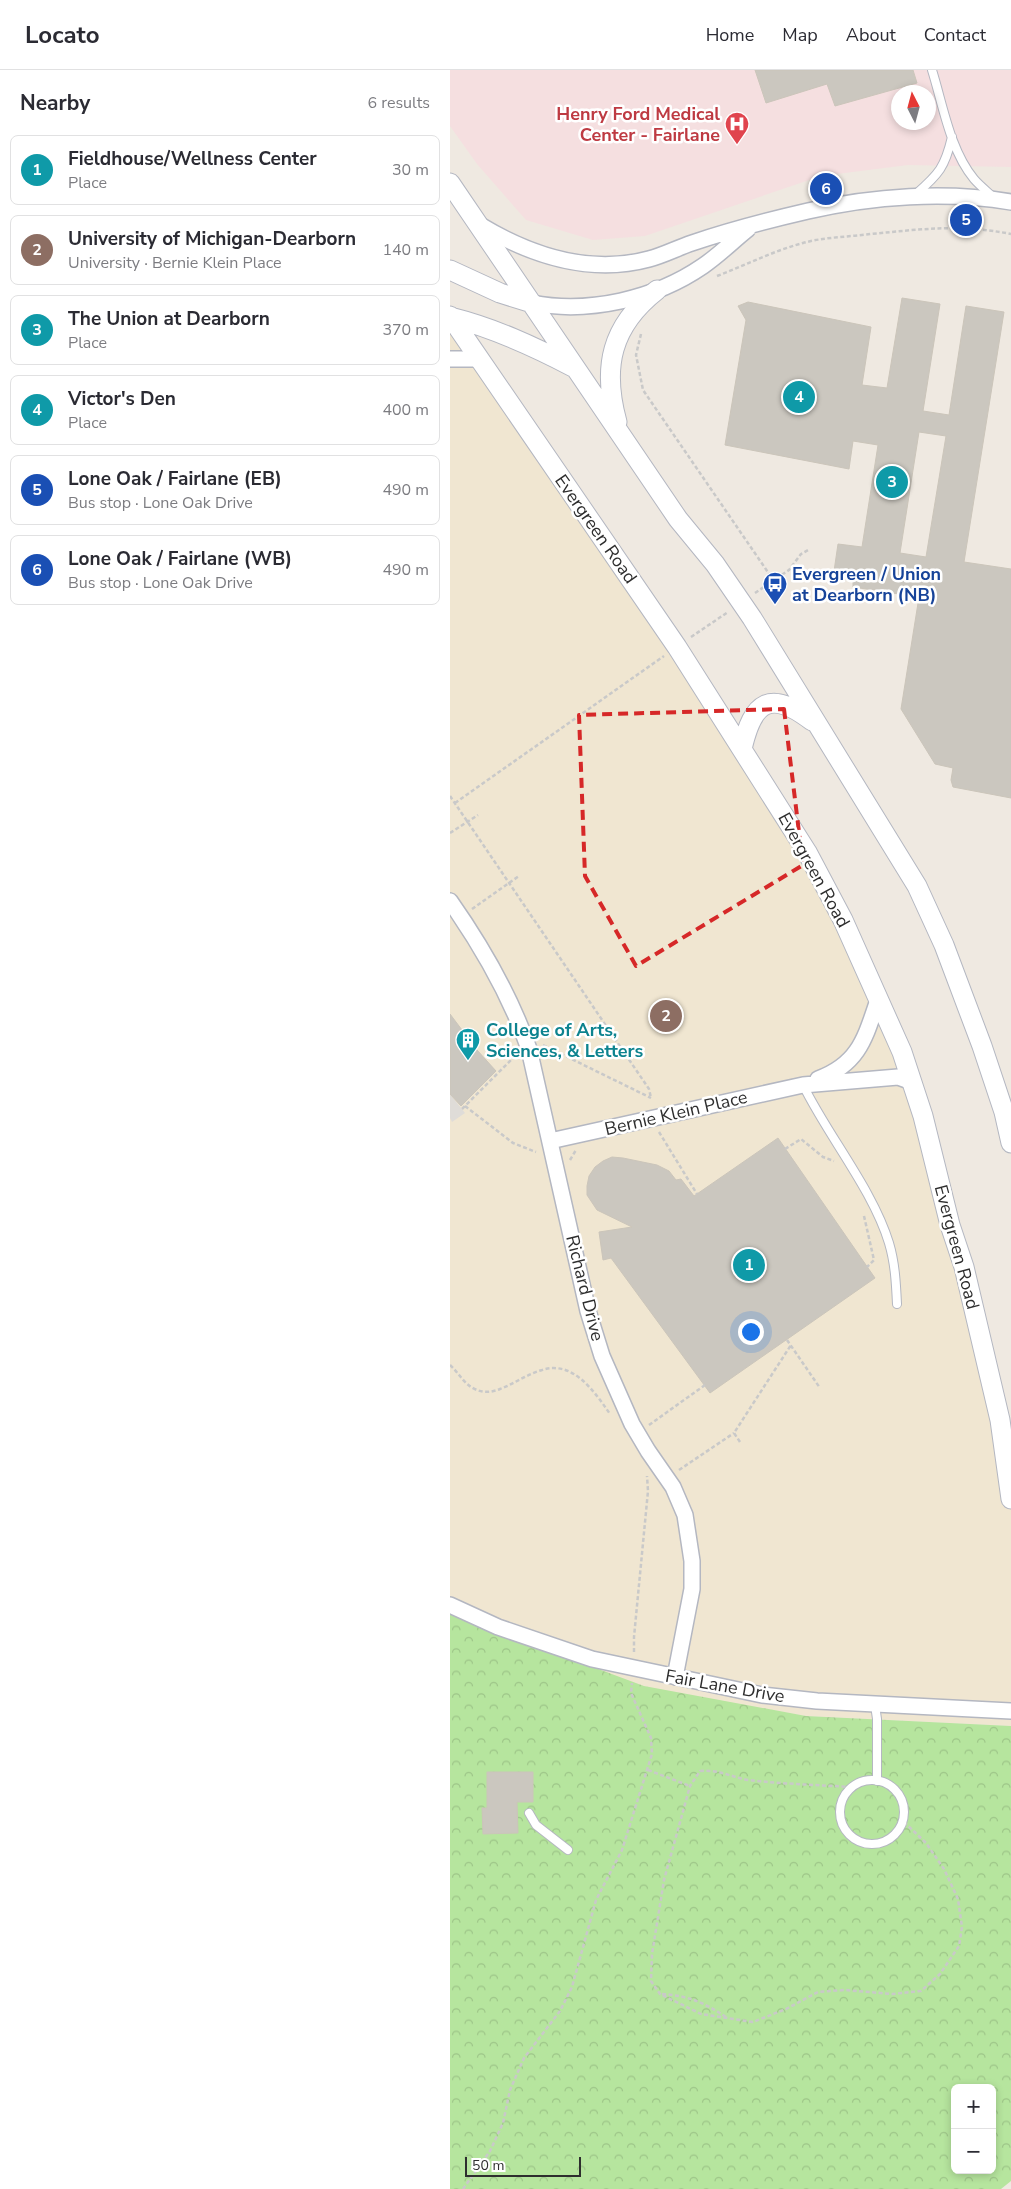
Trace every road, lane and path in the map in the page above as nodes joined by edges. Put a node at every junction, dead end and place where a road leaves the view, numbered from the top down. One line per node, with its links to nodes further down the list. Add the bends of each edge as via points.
1 (932, 70): 2 (lane)
2 (952, 137): 4 (lane, via 946,160 933,179); 5 (lane, via 974,180)
3 (450, 183): 6 (street)
4 (913, 197): 5 (street); 7 (street, via 811,210)
5 (1003, 200)
6 (479, 224): 7 (street, via 537,253 599,264 649,259); 12 (street)
7 (753, 225): 11 (street, via 702,266)
8 (1011, 234): 10 (path, via 946,227 804,242)
9 (450, 270): 12 (street, via 500,293)
10 (716, 276)
11 (657, 290): 12 (street, via 592,306); 18 (street, via 629,317 612,353 610,387)
12 (532, 303): 17 (street)
13 (450, 317): 16 (street, Evergreen Road); 17 (street, via 516,338)
14 (642, 328): 20 (path, via 636,355 643,390)
15 (450, 359): 16 (street)
16 (478, 359): 22 (street, Evergreen Road)
17 (576, 369): 18 (street)
18 (621, 435): 21 (street, via 678,519)
19 (810, 549): 20 (path)
20 (774, 581): 21 (path)
21 (742, 603): 22 (path); 23 (street)
22 (677, 647): 24 (street, Evergreen Road); 26 (path)
23 (819, 726): 24 (street, via 794,707 767,704 754,713); 42 (street, via 917,886 942,939 1004,1112)
24 (742, 749): 34 (street, Evergreen Road, via 807,852 843,920)
25 (450, 796): 26 (path)
26 (455, 803): 28 (path)
27 (478, 815): 28 (path)
28 (467, 822): 29 (path); 31 (path)
29 (450, 833)
30 (519, 876): 31 (path)
31 (508, 884): 33 (path); 39 (path, via 648,1088)
32 (450, 901): 43 (street, Richard Drive, via 496,971 517,1016 529,1049)
33 (470, 910)
34 (878, 1000): 37 (street, Evergreen Road); 38 (street, Bernie Klein Place, via 864,1043 844,1067)
35 (542, 1044): 39 (path)
36 (518, 1053): 43 (path, via 464,1107 513,1143 533,1152)
37 (912, 1082): 38 (street, Bernie Klein Place, via 898,1077); 59 (street, Evergreen Road, via 964,1267)
38 (803, 1085): 43 (street, Bernie Klein Place); 46 (lane)
39 (651, 1098): 40 (path)
40 (653, 1106)
41 (657, 1128): 48 (path)
42 (1011, 1144)
43 (546, 1147): 70 (street, Richard Drive, via 602,1356 632,1424 673,1487 684,1515 692,1560 692,1589)
44 (577, 1149): 47 (path)
45 (785, 1149): 46 (path, via 802,1139 823,1156)
46 (848, 1163): 49 (lane)
47 (569, 1167)
48 (697, 1194)
49 (869, 1199): 50 (path, via 863,1210 874,1260); 51 (lane, via 889,1242)
50 (867, 1266)
51 (898, 1304)
52 (787, 1340): 53 (path)
53 (791, 1345): 56 (path); 62 (path)
54 (450, 1365): 57 (path, via 464,1383 486,1392 505,1388 542,1370 560,1367 577,1374)
55 (704, 1385): 60 (path)
56 (820, 1388)
57 (612, 1418)
58 (644, 1418): 60 (path)
59 (1000, 1420): 63 (street); 67 (street, Evergreen Road)
60 (647, 1426): 61 (path)
61 (652, 1433)
62 (734, 1433): 64 (path); 65 (path, via 677,1471)
63 (1011, 1437)
64 (740, 1442)
65 (674, 1466)
66 (646, 1474): 69 (path, via 648,1491)
67 (1011, 1498)
68 (450, 1605): 69 (street, Fair Lane Drive, via 535,1641)
69 (633, 1669): 70 (street, Fair Lane Drive); 73 (path, via 632,1693 651,1738)
70 (675, 1677): 71 (street, Fair Lane Drive, via 762,1695)
71 (875, 1705): 72 (street, Fair Lane Drive); 74 (lane)
72 (1011, 1711)
73 (648, 1770): 75 (path); 82 (path, via 622,1850 596,1900 572,1988 560,2011 524,2058 510,2090 500,2130 490,2151)
74 (877, 1781): 76 (lane, via 860,1783); 78 (lane, via 896,1791 904,1810)
75 (690, 1786): 76 (path, via 700,1771 713,1769 790,1785); 80 (path, via 664,1880 652,1954 651,1981)
76 (852, 1788): 78 (lane, via 845,1796 840,1811 850,1836 864,1843 881,1843 894,1834)
77 (529, 1813): 79 (lane, via 536,1825)
78 (903, 1821): 81 (path, via 926,1843 944,1869 958,1899 962,1927 959,1946 940,1974 921,1991 892,1994 845,1990 818,1992 753,2022)
79 (568, 1850)
80 (660, 1994): 81 (path, via 701,2014); 81 (path, via 682,1995 705,2003)
81 (727, 2018)
82 (463, 2189)

